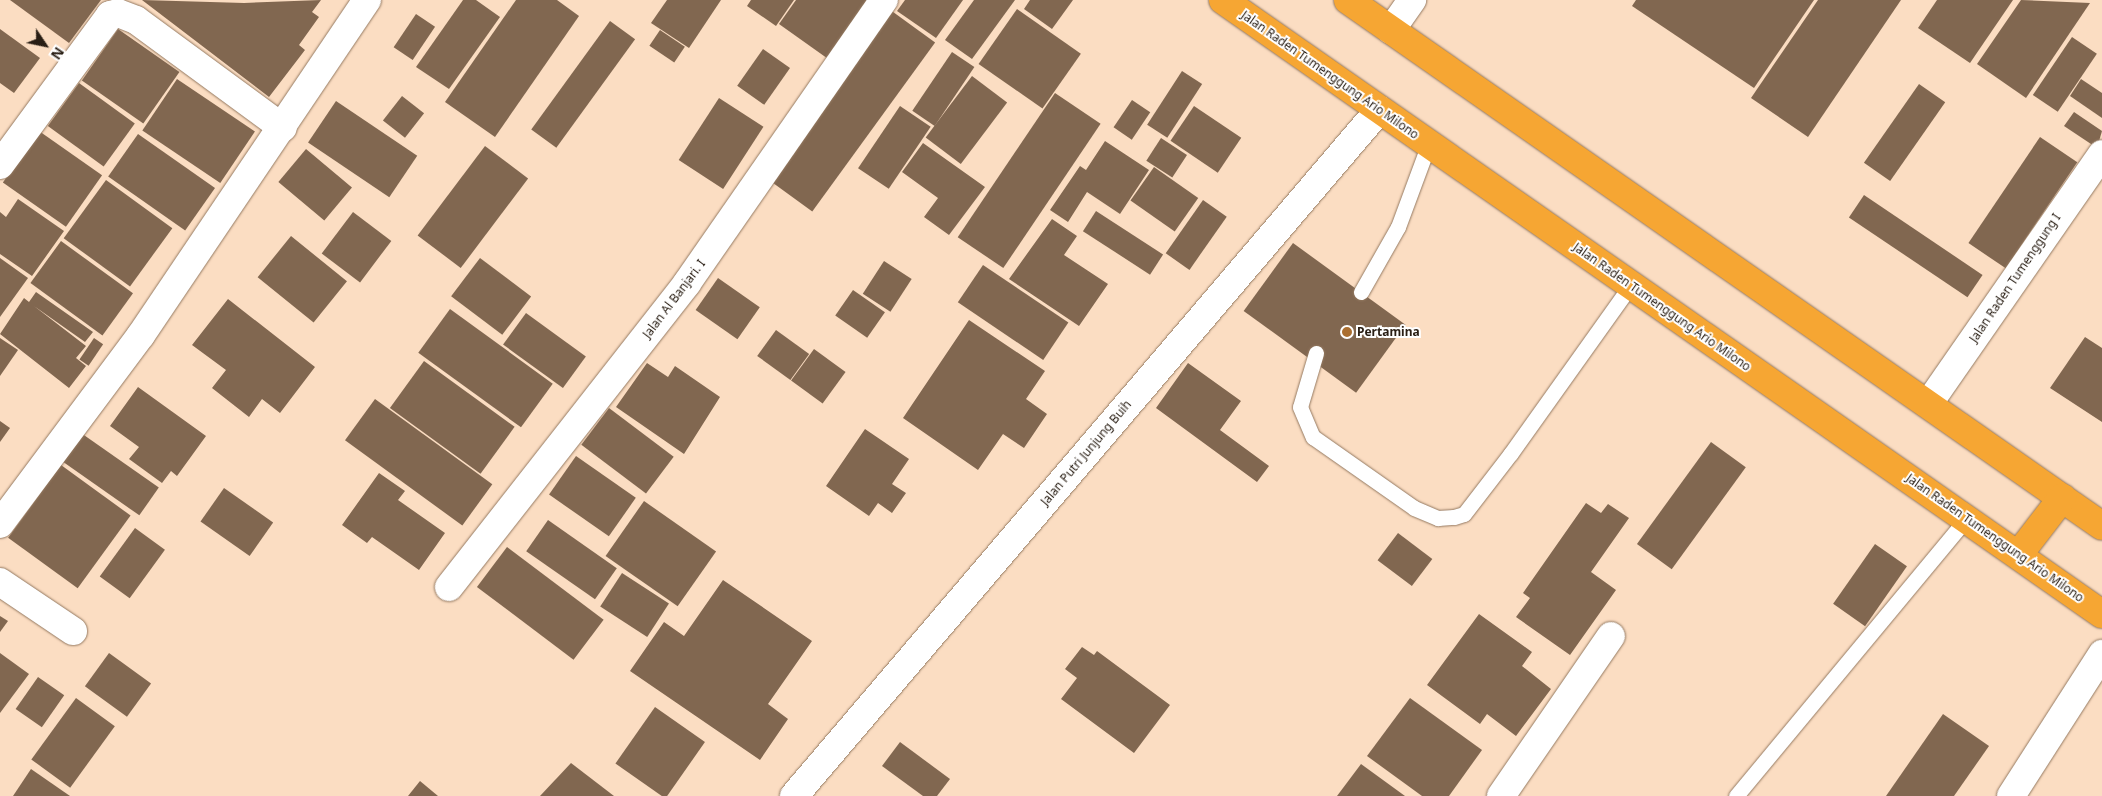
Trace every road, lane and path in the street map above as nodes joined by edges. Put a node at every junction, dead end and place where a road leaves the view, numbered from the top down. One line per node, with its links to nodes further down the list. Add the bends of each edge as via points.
1 (367, 0): 8 (street)
2 (884, 0): 22 (street, Jalan Al Banjari. I, via 687,283)
3 (1223, 0): 7 (highway, Jalan Raden Tumenggung Ario Milono)
4 (1348, 0): 6 (highway)
5 (1412, 0): 6 (street)
6 (1391, 30): 15 (highway)
7 (1379, 110): 9 (highway, Jalan Raden Tumenggung Ario Milono); 27 (street, Jalan Putri Junjung Buih)
8 (283, 128): 11 (street, via 136,20 118,13 107,19); 18 (street, via 140,335)
9 (1429, 143): 12 (highway, Jalan Raden Tumenggung Ario Milono); 13 (lane, via 1398,227)
10 (2102, 154): 15 (street, Jalan Raden Tumenggung I)
11 (0, 165)
12 (1631, 286): 14 (lane, via 1464,514 1438,518 1414,508 1313,437 1300,406); 17 (highway, Jalan Raden Tumenggung Ario Milono)
13 (1361, 292)
14 (1316, 353)
15 (1930, 403): 16 (highway)
16 (2062, 498): 19 (highway); 20 (highway)
17 (1967, 518): 20 (highway, Jalan Raden Tumenggung Ario Milono); 29 (lane)
18 (0, 524)
19 (2102, 526)
20 (2019, 554): 23 (highway, Jalan Raden Tumenggung Ario Milono)
21 (0, 582): 24 (street)
22 (450, 588)
23 (2102, 614)
24 (74, 632)
25 (1611, 636): 28 (street)
26 (2102, 654): 30 (street)
27 (794, 796)
28 (1501, 796)
29 (1736, 796)
30 (2011, 796)

